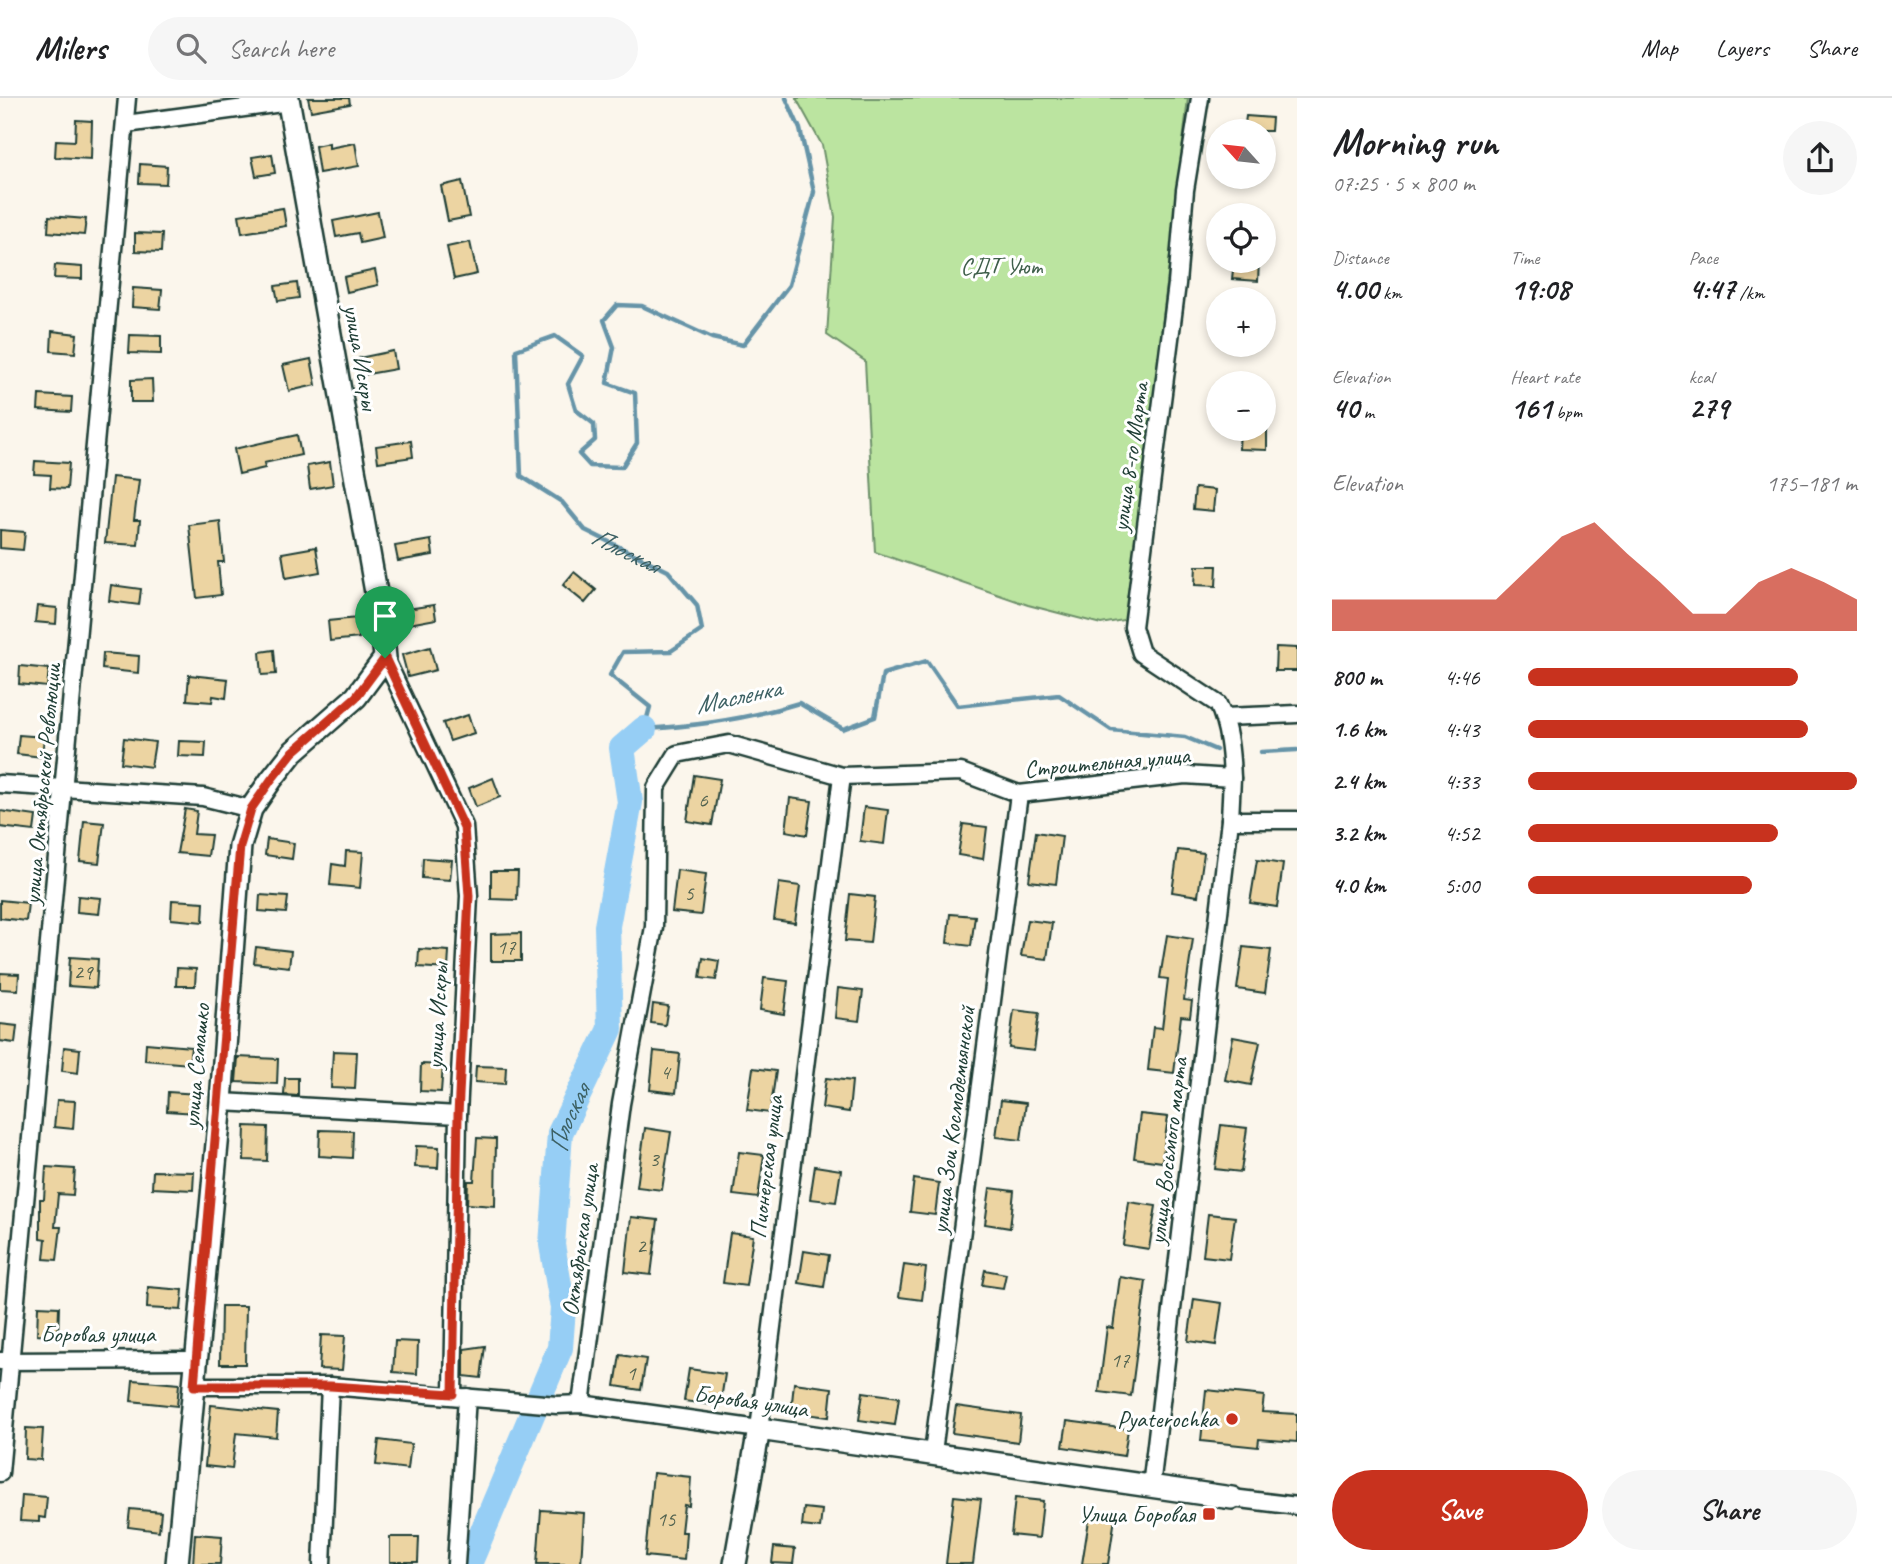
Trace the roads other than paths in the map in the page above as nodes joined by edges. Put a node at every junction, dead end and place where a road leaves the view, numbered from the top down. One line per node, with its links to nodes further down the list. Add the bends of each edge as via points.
1 (127, 98): 4 (street, улица Октябрьской Революции)
2 (1200, 98): 7 (street, улица 8-го Марта, via 1133,627 1141,653 1218,705)
3 (288, 100): 4 (street); 5 (main road, улица Искры)
4 (126, 124): 12 (street, улица Октябрьской Революции)
5 (385, 658): 14 (main road, улица Семашко, via 356,697 293,752); 18 (street, улица Искры, via 464,827 469,896)
6 (1297, 714): 7 (street)
7 (1224, 717): 10 (street)
8 (677, 754): 9 (street, Строительная улица, via 729,744); 24 (street, Октябрьская улица, via 656,788 654,927 621,1104)
9 (842, 776): 13 (street, Строительная улица, via 961,772); 25 (street, Пионерская улица)
10 (1232, 778): 13 (street, Строительная улица, via 1185,775); 15 (street)
11 (0, 784): 12 (street)
12 (65, 789): 14 (street, via 203,797); 20 (street, улица Октябрьской Революции)
13 (1019, 794): 26 (street, улица Зои Космодемьянской)
14 (251, 809): 17 (main road, улица Семашко, via 240,846)
15 (1230, 820): 16 (street); 28 (street, улица Восьмого марта)
16 (1297, 820)
17 (220, 1102): 18 (street); 19 (main road, улица Семашко)
18 (458, 1115): 23 (street, улица Искры)
19 (196, 1360): 20 (street, Боровая улица); 21 (main road, улица Семашко)
20 (4, 1361): 27 (street, улица Октябрьской Революции)
21 (194, 1386): 22 (street, Боровая улица); 31 (main road, улица Семашко)
22 (330, 1386): 23 (street, Боровая улица); 32 (street)
23 (460, 1396): 24 (street, Боровая улица); 33 (street, улица Искры)
24 (581, 1404): 25 (street, Боровая улица)
25 (759, 1429): 26 (main road, Боровая улица); 34 (main road, Пионерская улица)
26 (933, 1452): 28 (main road, Боровая улица)
27 (0, 1474)
28 (1151, 1487): 29 (main road, Боровая улица)
29 (1232, 1498): 30 (street, Боровая улица)
30 (1297, 1506)
31 (177, 1564)
32 (322, 1564)
33 (456, 1564)
34 (736, 1564)

